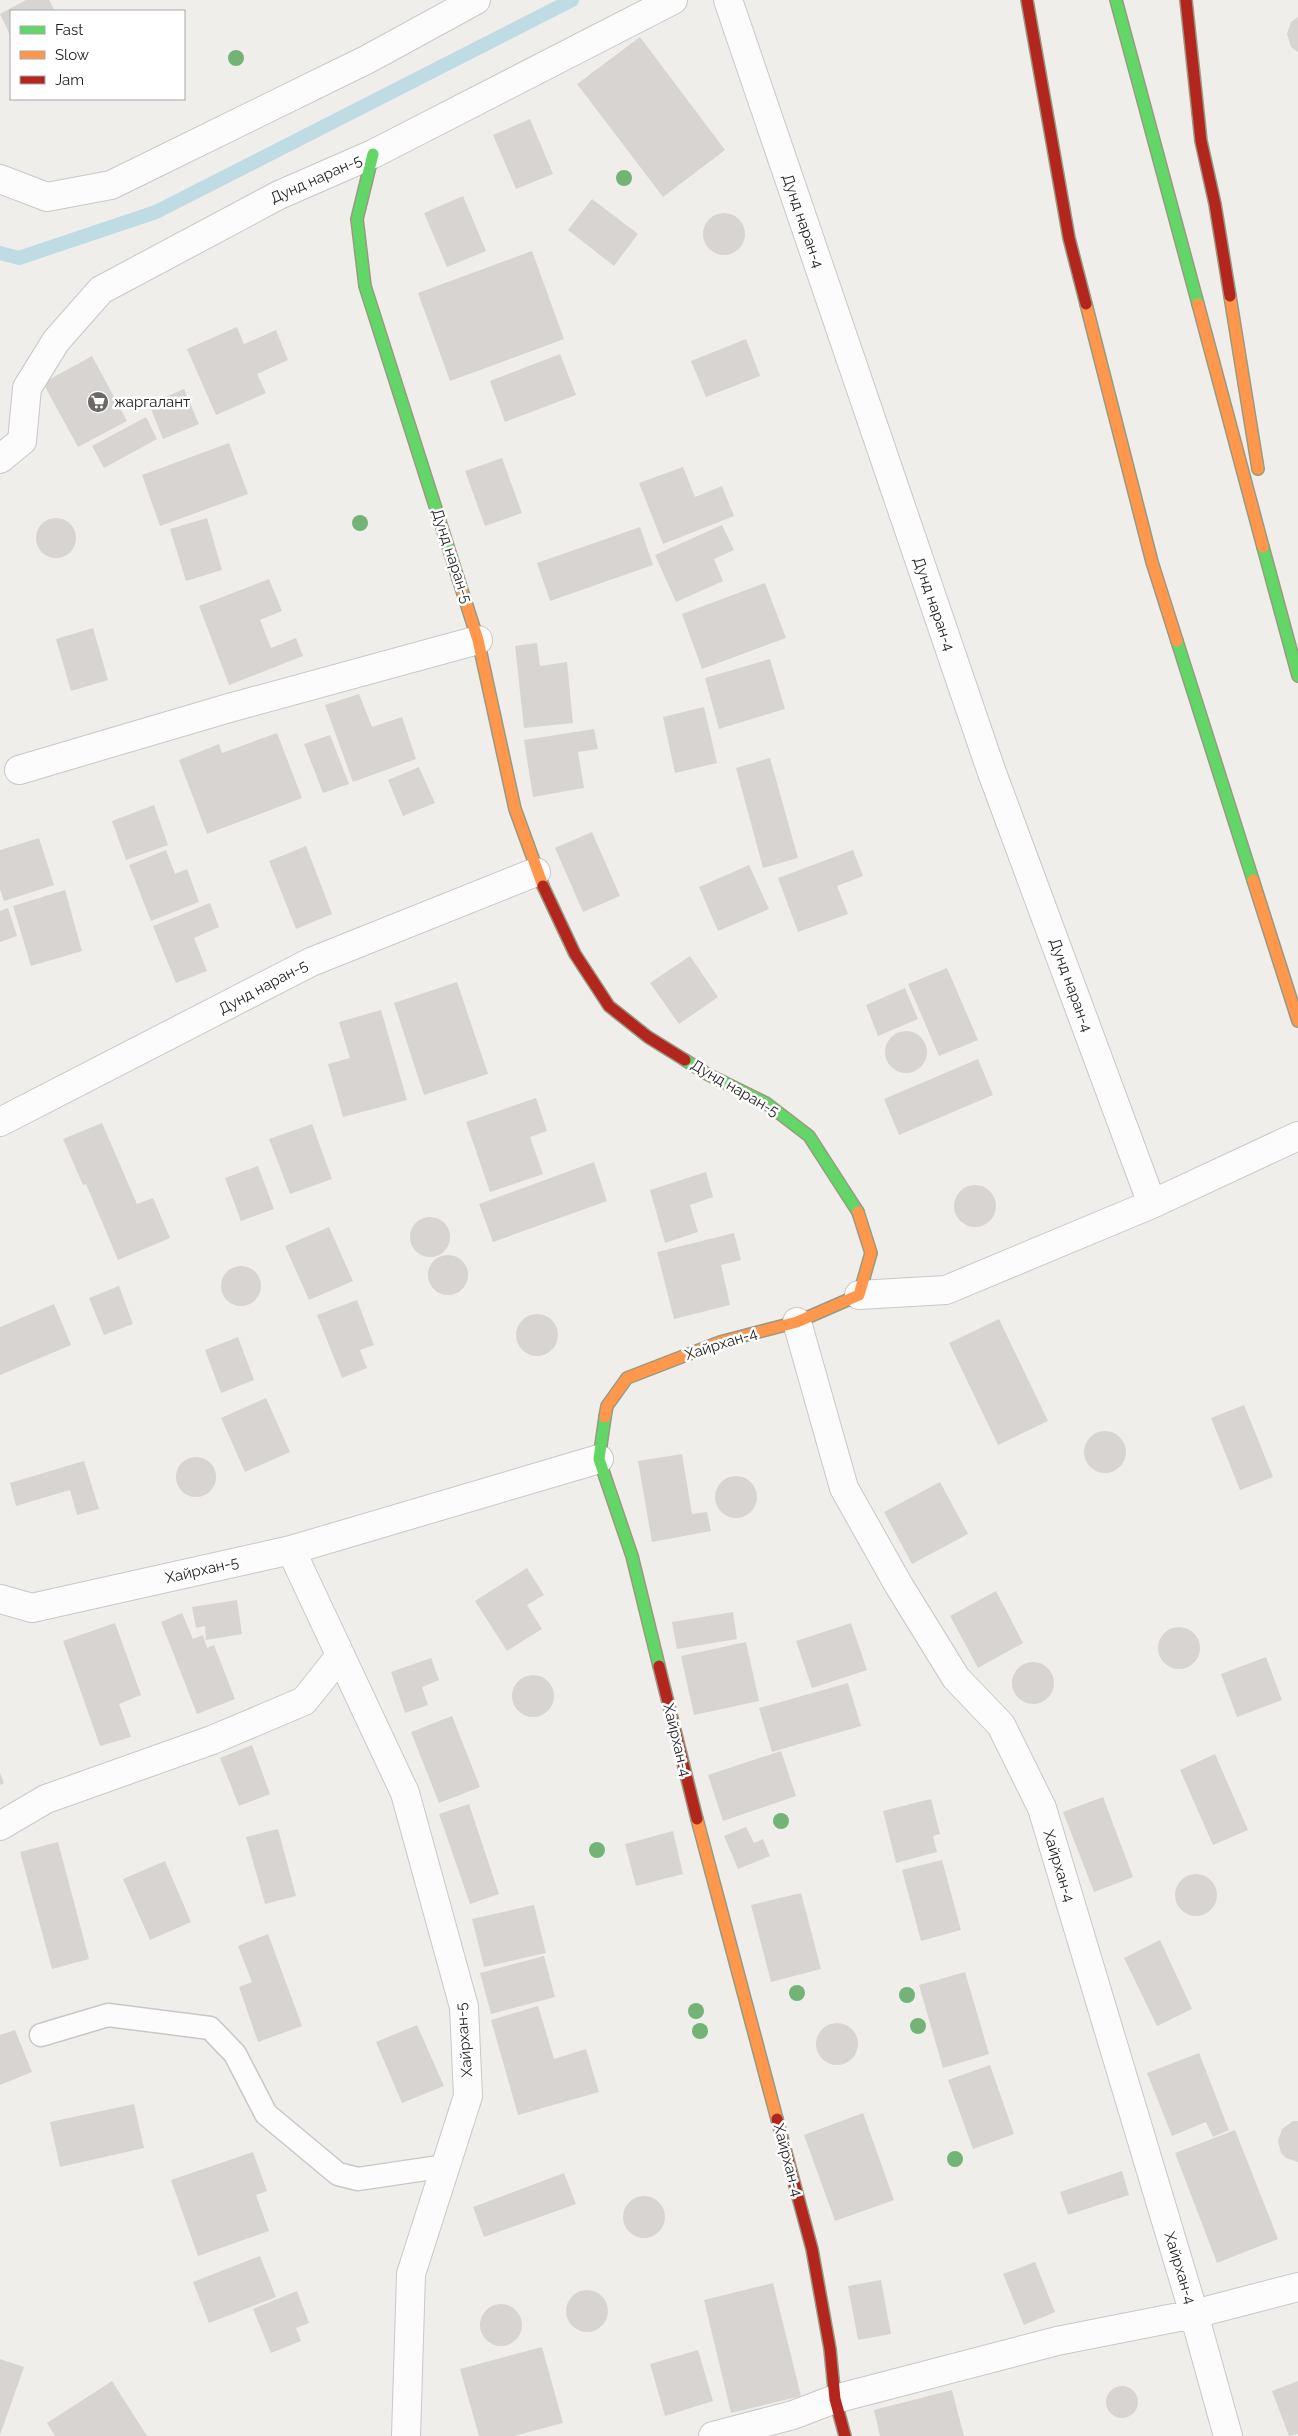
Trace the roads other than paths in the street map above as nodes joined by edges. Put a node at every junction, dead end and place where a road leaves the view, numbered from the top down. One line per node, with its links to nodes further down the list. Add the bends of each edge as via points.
1 (476, 0): 8 (street, via 368,60 111,185 47,197)
2 (673, 0): 7 (street)
3 (728, 0): 20 (street, Дунд наран-4, via 991,770)
4 (1027, 0): 17 (street, via 1069,238 1152,562)
5 (1116, 0): 14 (street)
6 (1186, 0): 10 (street, via 1201,141 1215,204)
7 (372, 154): 9 (street, Дунд наран-5, via 279,195 101,290 56,341 27,388 22,441); 13 (street, Дунд наран-5, via 357,218 364,286)
8 (0, 179)
9 (0, 460)
10 (1261, 481)
11 (1286, 588): 12 (street)
12 (1298, 636)
13 (478, 640): 15 (street); 16 (street, Дунд наран-5, via 515,809)
14 (1298, 676)
15 (19, 770)
16 (536, 872): 18 (street, Дунд наран-5, via 311,962); 21 (street, Дунд наран-5, via 575,954 609,1006 648,1038 707,1074 766,1102 810,1136 858,1210 871,1253)
17 (1298, 1021)
18 (0, 1122)
19 (1298, 1136): 20 (street)
20 (1152, 1204): 21 (street, via 946,1290)
21 (859, 1295): 22 (street)
22 (797, 1322): 23 (street, Хайрхан-4, via 720,1342 627,1378 607,1406); 31 (street, Хайрхан-4, via 844,1488 956,1678 1001,1725 1042,1808)
23 (599, 1458): 24 (street); 32 (street, Хайрхан-4, via 632,1556 709,1870 812,2249 830,2349)
24 (291, 1550): 25 (street, Хайрхан-5, via 32,1608); 26 (street, Хайрхан-5)
25 (0, 1600)
26 (340, 1656): 27 (street, via 304,1701 212,1740 46,1799); 29 (street, Хайрхан-5, via 405,1793 464,2007 468,2096)
27 (0, 1826)
28 (41, 2035): 29 (lane, via 108,2015 210,2028 235,2054 266,2114 338,2174 358,2179)
29 (446, 2166): 33 (street, Хайрхан-5, via 411,2274)
30 (1298, 2287): 31 (street, Хайрхан-4)
31 (1194, 2314): 32 (street, Хайрхан-4, via 1057,2341); 36 (street, Хайрхан-4)
32 (835, 2399): 34 (street, Хайрхан-4, via 793,2415); 35 (street, Хайрхан-4)
33 (406, 2436)
34 (713, 2436)
35 (845, 2436)
36 (1228, 2436)

